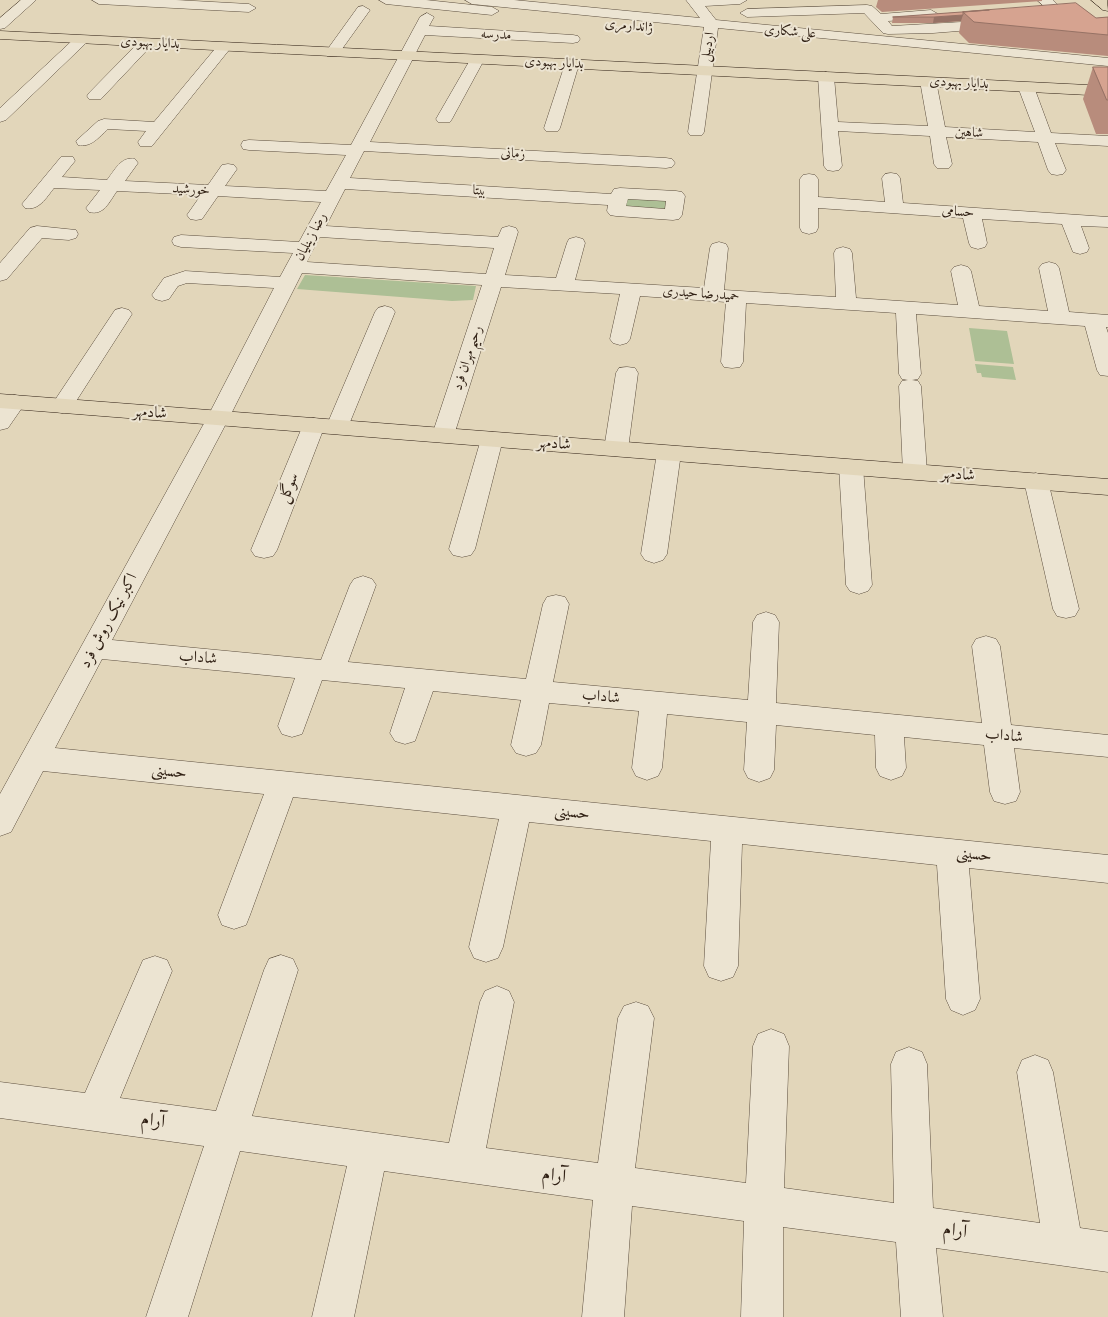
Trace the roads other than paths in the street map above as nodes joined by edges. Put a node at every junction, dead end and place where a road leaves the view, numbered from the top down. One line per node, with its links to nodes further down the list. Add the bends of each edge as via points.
1 (29, 0): 21 (street)
2 (386, 0): 22 (street, ژاندارمری)
3 (474, 0): 12 (street, علی شکاری)
4 (740, 0): 7 (street)
5 (938, 0): 9 (street)
6 (1098, 0): 14 (main road)
7 (694, 2): 22 (street, اردبیل)
8 (104, 3): 10 (street)
9 (900, 3)
10 (150, 4): 11 (street)
11 (253, 4): 19 (street)
12 (547, 4): 22 (street, علی شکاری)
13 (882, 4): 16 (street, via 863,5)
14 (1108, 6)
15 (362, 10): 32 (street)
16 (872, 13): 17 (street); 20 (street, via 888,30); 22 (street)
17 (945, 13)
18 (427, 17): 23 (street, رضا زینلیان)
19 (237, 21)
20 (1010, 23)
21 (0, 25)
22 (709, 25): 29 (street, علی شکاری, via 872,45); 40 (street, اردبیل)
23 (420, 30): 25 (street, مدرسه); 33 (street, رضا زینلیان)
24 (0, 35): 26 (main road, بدایار بهبودی)
25 (573, 39)
26 (81, 40): 28 (main road, بدایار بهبودی); 46 (street)
27 (220, 42): 28 (main road, بدایار بهبودی); 32 (main road, بدایار بهبودی); 49 (street)
28 (146, 43): 45 (street)
29 (908, 44): 30 (street, علی شکاری); 35 (street)
30 (938, 46): 31 (street, علی شکاری); 38 (street)
31 (971, 49): 36 (street, علی شکاری); 39 (street)
32 (332, 53): 33 (main road, بدایار بهبودی)
33 (406, 56): 34 (main road, بدایار بهبودی); 59 (street, رضا زینلیان)
34 (477, 60): 37 (main road, بدایار بهبودی); 47 (street)
35 (906, 60)
36 (1108, 62)
37 (572, 64): 40 (main road, بدایار بهبودی); 50 (street)
38 (937, 64)
39 (971, 67)
40 (703, 71): 41 (main road, بدایار بهبودی); 51 (street, اردبیل)
41 (834, 73): 42 (main road, بدایار بهبودی); 48 (street)
42 (928, 81): 43 (main road, بدایار بهبودی); 52 (street)
43 (1026, 87): 44 (main road, بدایار بهبودی); 53 (street)
44 (1108, 91)
45 (95, 96)
46 (0, 117)
47 (444, 119)
48 (829, 126): 52 (street, شاهین); 65 (street)
49 (158, 127): 54 (street, via 104,124); 56 (street)
50 (552, 128)
51 (696, 132)
52 (937, 132): 53 (street, شاهین); 63 (street)
53 (1045, 137): 55 (street, شاهین); 67 (street)
54 (84, 141)
55 (1108, 141)
56 (146, 142)
57 (605, 142): 64 (street)
58 (250, 144): 59 (street)
59 (358, 148): 64 (street, زمانی); 72 (street, رضا زینلیان)
60 (67, 161): 70 (street)
61 (667, 161): 64 (street, زمانی)
62 (129, 163): 71 (street)
63 (943, 164)
64 (599, 165)
65 (833, 166)
66 (228, 169): 73 (street)
67 (1057, 170)
68 (891, 178): 78 (street)
69 (809, 179): 75 (street)
70 (49, 182): 71 (street, خورشید); 76 (street)
71 (112, 186): 73 (street, خورشید); 77 (street)
72 (336, 190): 73 (street, خورشید); 74 (street, بیتا, via 486,199); 84 (street, رضا زینلیان)
73 (213, 191): 80 (street)
74 (618, 200)
75 (809, 202): 78 (street, حسامی); 83 (street)
76 (31, 204)
77 (95, 208)
78 (894, 208): 79 (street, حسامی)
79 (971, 213): 81 (street, حسامی, via 1025,210); 88 (street)
80 (196, 215)
81 (1069, 219): 82 (street, حسامی); 91 (street)
82 (1108, 222)
83 (809, 228)
84 (314, 231): 89 (street, رضا زینلیان); 97 (street, رحیم مهران فرد, via 507,238)
85 (69, 234): 95 (street, via 37,232)
86 (181, 241): 89 (street)
87 (576, 243): 98 (street)
88 (978, 243)
89 (305, 248): 96 (street, رضا زینلیان)
90 (719, 248): 101 (street)
91 (1080, 248)
92 (843, 253): 103 (street)
93 (1049, 268): 108 (street)
94 (961, 271): 106 (street)
95 (0, 275)
96 (291, 275): 97 (street, حمیدرضا حیدری); 100 (street, حمیدرضا حیدری, via 185,277 171,282); 116 (street, رضا زینلیان)
97 (493, 280): 98 (street, حمیدرضا حیدری); 119 (street, رحیم مهران فرد)
98 (564, 285): 99 (street, حمیدرضا حیدری)
99 (632, 290): 101 (street, حمیدرضا حیدری); 110 (street)
100 (162, 295)
101 (713, 295): 102 (street, حمیدرضا حیدری)
102 (736, 296): 103 (street, حمیدرضا حیدری); 111 (street)
103 (846, 304): 104 (street, حمیدرضا حیدری)
104 (906, 308): 106 (street, حمیدرضا حیدری); 124 (street)
105 (385, 312): 118 (street, سوگل)
106 (970, 312): 108 (street, حمیدرضا حیدری)
107 (122, 314): 115 (street)
108 (1060, 318): 109 (street, حمیدرضا حیدری)
109 (1101, 320): 112 (street)
110 (620, 340)
111 (732, 362)
112 (1108, 370)
113 (627, 373): 121 (street)
114 (8, 402): 115 (main road, شادمهر); 117 (street)
115 (62, 406): 116 (main road, شادمهر)
116 (218, 418): 118 (main road, شادمهر); 136 (street, اکبر نیک روش فرد)
117 (0, 423)
118 (325, 426): 119 (main road, شادمهر); 128 (street, سوگل)
119 (443, 435): 120 (main road, شادمهر)
120 (492, 439): 121 (main road, شادمهر); 127 (street)
121 (616, 449): 122 (main road, شادمهر)
122 (669, 453): 123 (main road, شادمهر); 129 (street)
123 (851, 467): 124 (main road, شادمهر); 131 (street)
124 (915, 472): 125 (main road, شادمهر)
125 (1036, 481): 126 (main road, شادمهر); 133 (street)
126 (1108, 487)
127 (462, 549)
128 (264, 550)
129 (654, 554)
130 (364, 585): 137 (street)
131 (859, 585)
132 (556, 604): 139 (street)
133 (1066, 609)
134 (766, 622): 141 (street)
135 (986, 646): 145 (street)
136 (94, 648): 137 (street, شاداب); 148 (street, اکبر نیک روش فرد)
137 (322, 670): 138 (street, شاداب); 143 (street)
138 (422, 680): 139 (street, شاداب); 144 (street)
139 (537, 691): 140 (street, شاداب); 146 (street)
140 (654, 702): 141 (street, شاداب); 149 (street)
141 (763, 713): 142 (street, شاداب); 151 (street)
142 (889, 725): 145 (street, شاداب); 150 (street)
143 (292, 726)
144 (405, 733)
145 (998, 736): 147 (street, شاداب); 153 (street)
146 (526, 745)
147 (1108, 746)
148 (35, 758): 152 (street, حسینی); 155 (street, اکبر نیک روش فرد)
149 (647, 768)
150 (891, 768)
151 (759, 770)
152 (283, 784): 154 (street, حسینی); 159 (street)
153 (1005, 792)
154 (517, 808): 156 (street, حسینی); 160 (street)
155 (0, 824)
156 (727, 830): 157 (street, حسینی); 161 (street)
157 (952, 853): 158 (street, حسینی); 164 (street)
158 (1108, 869)
159 (234, 915)
160 (486, 947)
161 (721, 966)
162 (281, 970): 172 (street)
163 (155, 971): 171 (street)
164 (963, 999)
165 (497, 1002): 174 (street)
166 (636, 1018): 175 (street)
167 (771, 1046): 176 (street)
168 (909, 1064): 177 (street)
169 (1035, 1072): 178 (street)
170 (0, 1100): 171 (street, آرام)
171 (95, 1113): 172 (street, آرام)
172 (227, 1131): 173 (street, آرام); 180 (street)
173 (369, 1151): 174 (street, آرام); 181 (street)
174 (464, 1164): 175 (street, آرام)
175 (614, 1184): 176 (street, آرام); 182 (street)
176 (764, 1205): 177 (street, آرام); 183 (street)
177 (914, 1226): 178 (street, آرام); 184 (street)
178 (1063, 1246): 179 (street, آرام)
179 (1108, 1252)
180 (167, 1317)
181 (333, 1317)
182 (602, 1317)
183 (762, 1317)
184 (922, 1317)

